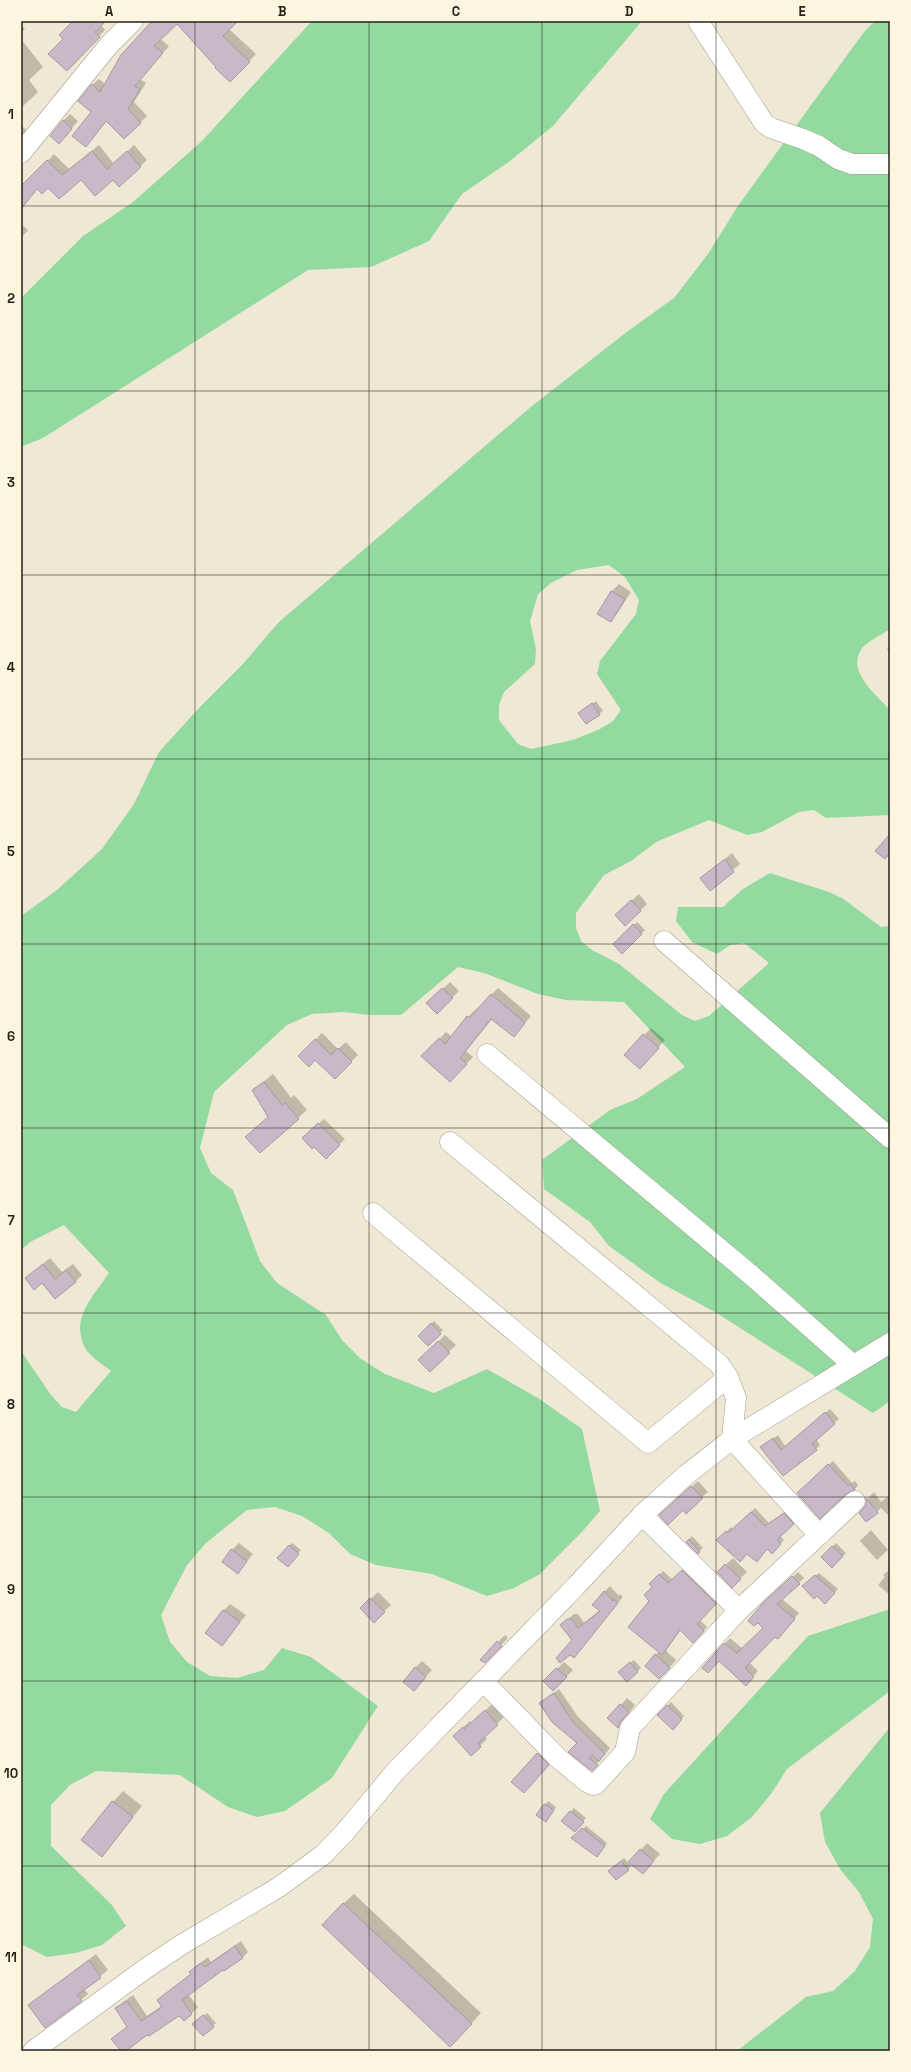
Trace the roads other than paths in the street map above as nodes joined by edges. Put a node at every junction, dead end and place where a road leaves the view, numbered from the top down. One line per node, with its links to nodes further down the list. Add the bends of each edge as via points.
1 (133, 21): 3 (street, via 109,45)
2 (698, 21): 4 (street, via 764,123 852,164)
3 (21, 153)
4 (890, 164)
5 (664, 941): 7 (street)
6 (487, 1054): 11 (street, via 751,1275)
7 (890, 1138)
8 (450, 1142): 12 (street, via 719,1364)
9 (373, 1213): 12 (street, via 648,1443)
10 (890, 1343): 11 (street)
11 (853, 1365): 13 (street)
12 (728, 1377): 13 (street, via 736,1398)
13 (732, 1439): 15 (street); 16 (street)
14 (855, 1501): 16 (street)
15 (642, 1515): 17 (street); 18 (street)
16 (820, 1535): 17 (street)
17 (739, 1610): 18 (street, via 630,1728 625,1752 593,1785 558,1758)
18 (484, 1682): 19 (street, via 395,1772 324,1854 279,1887 145,1969)
19 (33, 2051)

